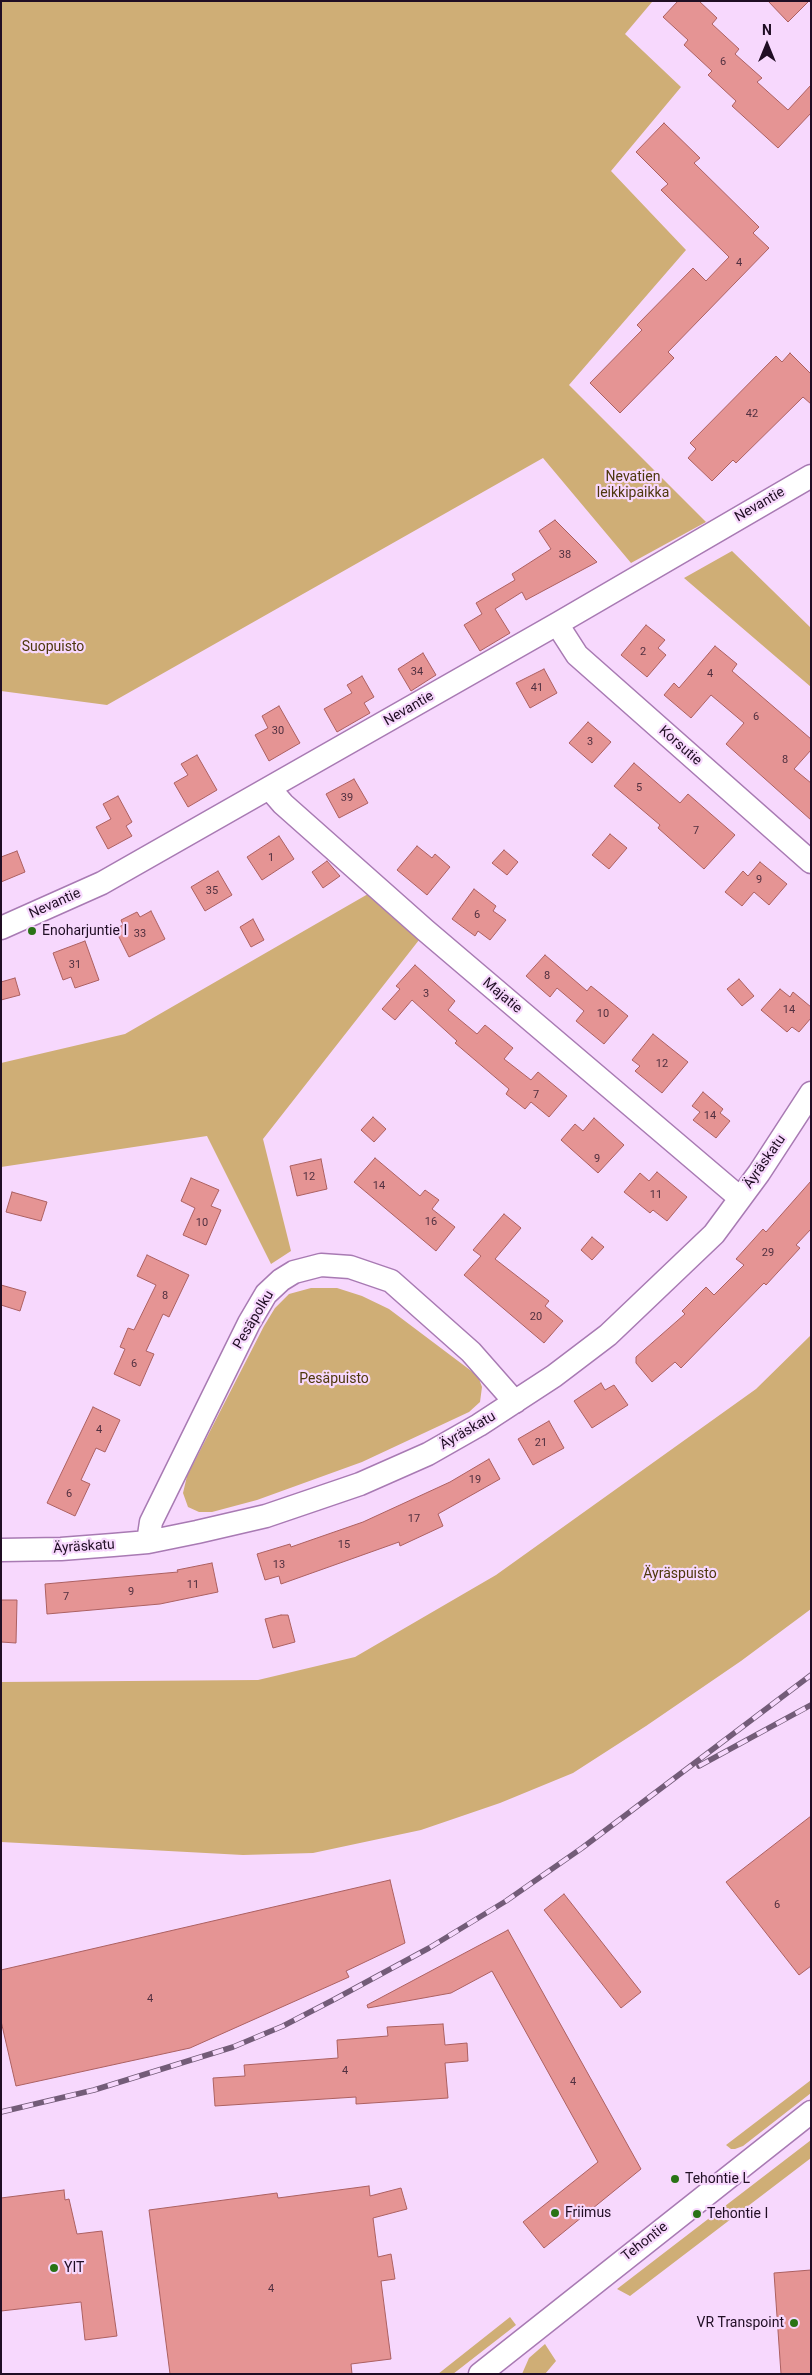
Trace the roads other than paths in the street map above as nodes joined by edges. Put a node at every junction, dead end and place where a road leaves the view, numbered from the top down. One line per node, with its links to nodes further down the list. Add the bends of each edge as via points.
1 (811, 476): 2 (street, Nevantie)
2 (557, 624): 3 (street, Nevantie); 4 (street, Korsutie, via 577,655)
3 (270, 788): 5 (street, Nevantie, via 102,883); 7 (street, Majatie, via 283,804 425,930)
4 (811, 862)
5 (1, 928)
6 (811, 1093): 7 (street, Äyräskatu)
7 (740, 1198): 8 (street, Äyräskatu, via 714,1234 608,1334)
8 (515, 1402): 9 (street, Äyräskatu, via 428,1454 360,1484 266,1516); 9 (street, Pesäpolku, via 471,1352 391,1282 350,1267 321,1265 294,1272 266,1294 249,1323 151,1522)
9 (148, 1542): 10 (street, Äyräskatu)
10 (1, 1550)
11 (811, 2112): 12 (street, Tehontie)
12 (480, 2374)

